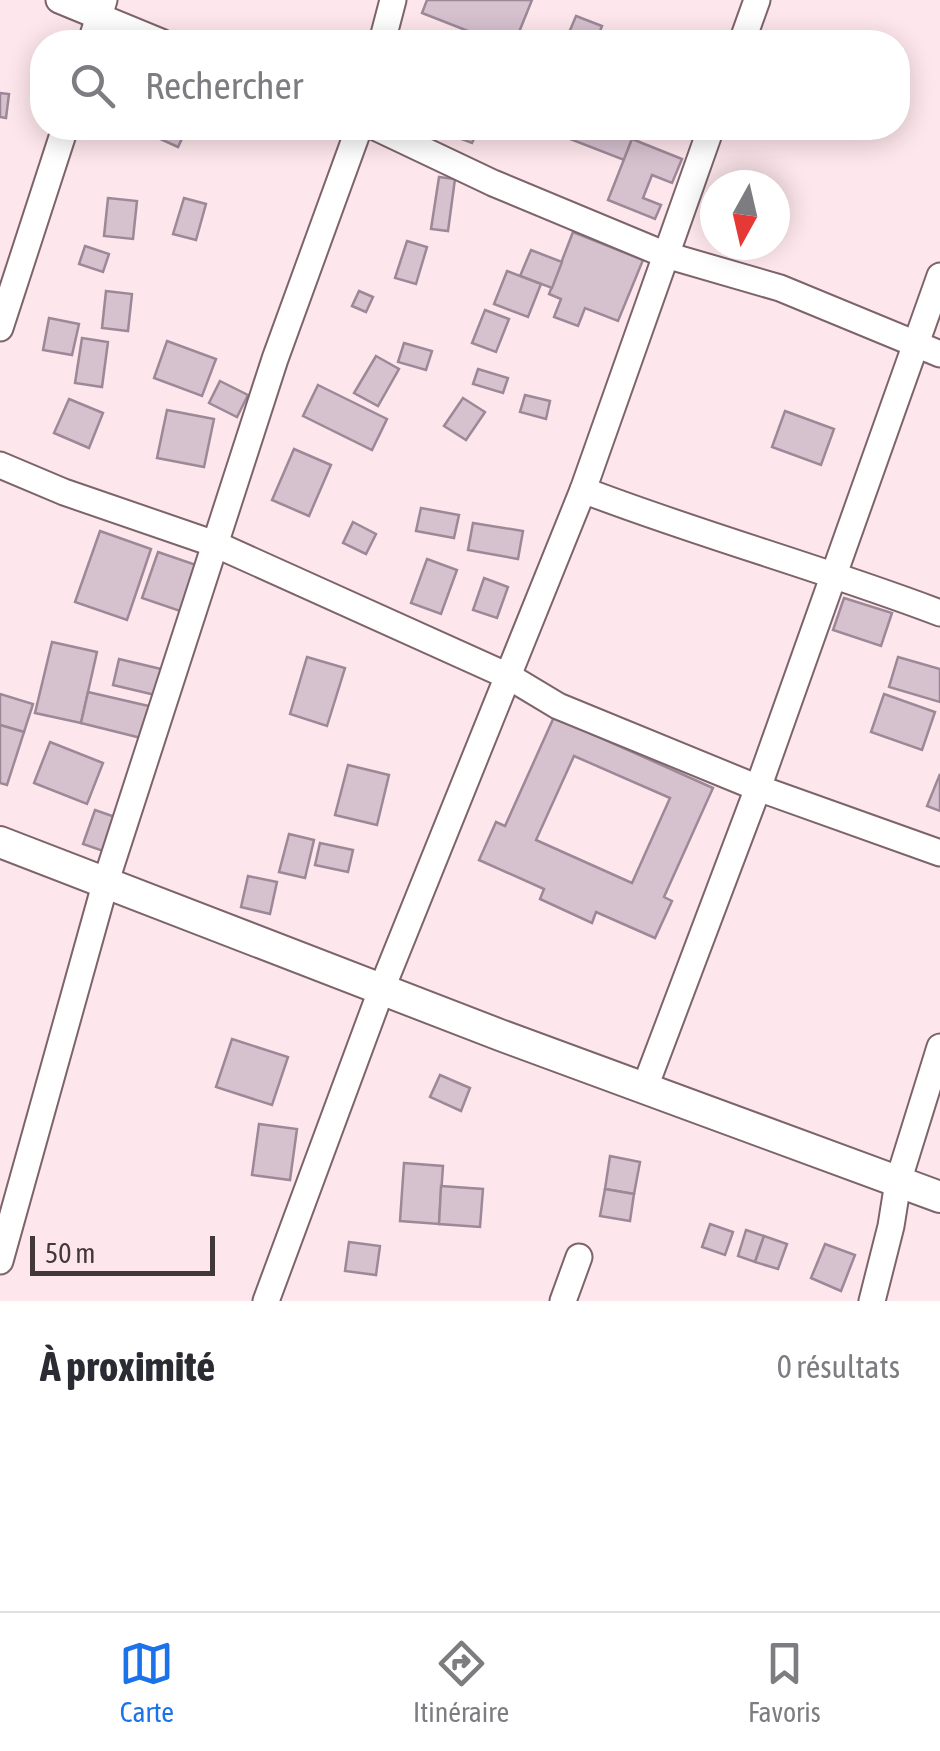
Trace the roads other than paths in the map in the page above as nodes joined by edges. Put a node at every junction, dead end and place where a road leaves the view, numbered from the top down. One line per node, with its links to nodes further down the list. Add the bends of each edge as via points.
1 (59, 0): 4 (street)
2 (393, 0): 6 (street)
3 (757, 0): 7 (street)
4 (98, 20): 5 (street)
5 (127, 30)
6 (385, 30)
7 (746, 30)
8 (61, 140): 14 (street)
9 (354, 140): 19 (street)
10 (403, 140): 12 (street)
11 (707, 140): 12 (street)
12 (666, 254): 15 (street, via 780,288); 18 (street)
13 (940, 276): 15 (street)
14 (0, 328)
15 (914, 345): 16 (street); 20 (street)
16 (940, 354)
17 (0, 464): 19 (street)
18 (582, 490): 20 (street); 22 (street)
19 (215, 544): 22 (street); 26 (street)
20 (836, 573): 21 (street); 23 (street)
21 (940, 612)
22 (508, 676): 23 (street, via 558,706); 27 (street)
23 (758, 788): 25 (street); 29 (street)
24 (0, 842): 26 (main road)
25 (940, 852)
26 (106, 881): 27 (main road); 33 (street)
27 (382, 988): 29 (main road); 34 (street)
28 (940, 1047): 30 (street)
29 (644, 1087): 30 (main road)
30 (898, 1182): 31 (main road); 36 (street)
31 (940, 1198)
32 (579, 1257): 35 (street)
33 (0, 1262)
34 (266, 1301)
35 (563, 1301)
36 (872, 1301)

